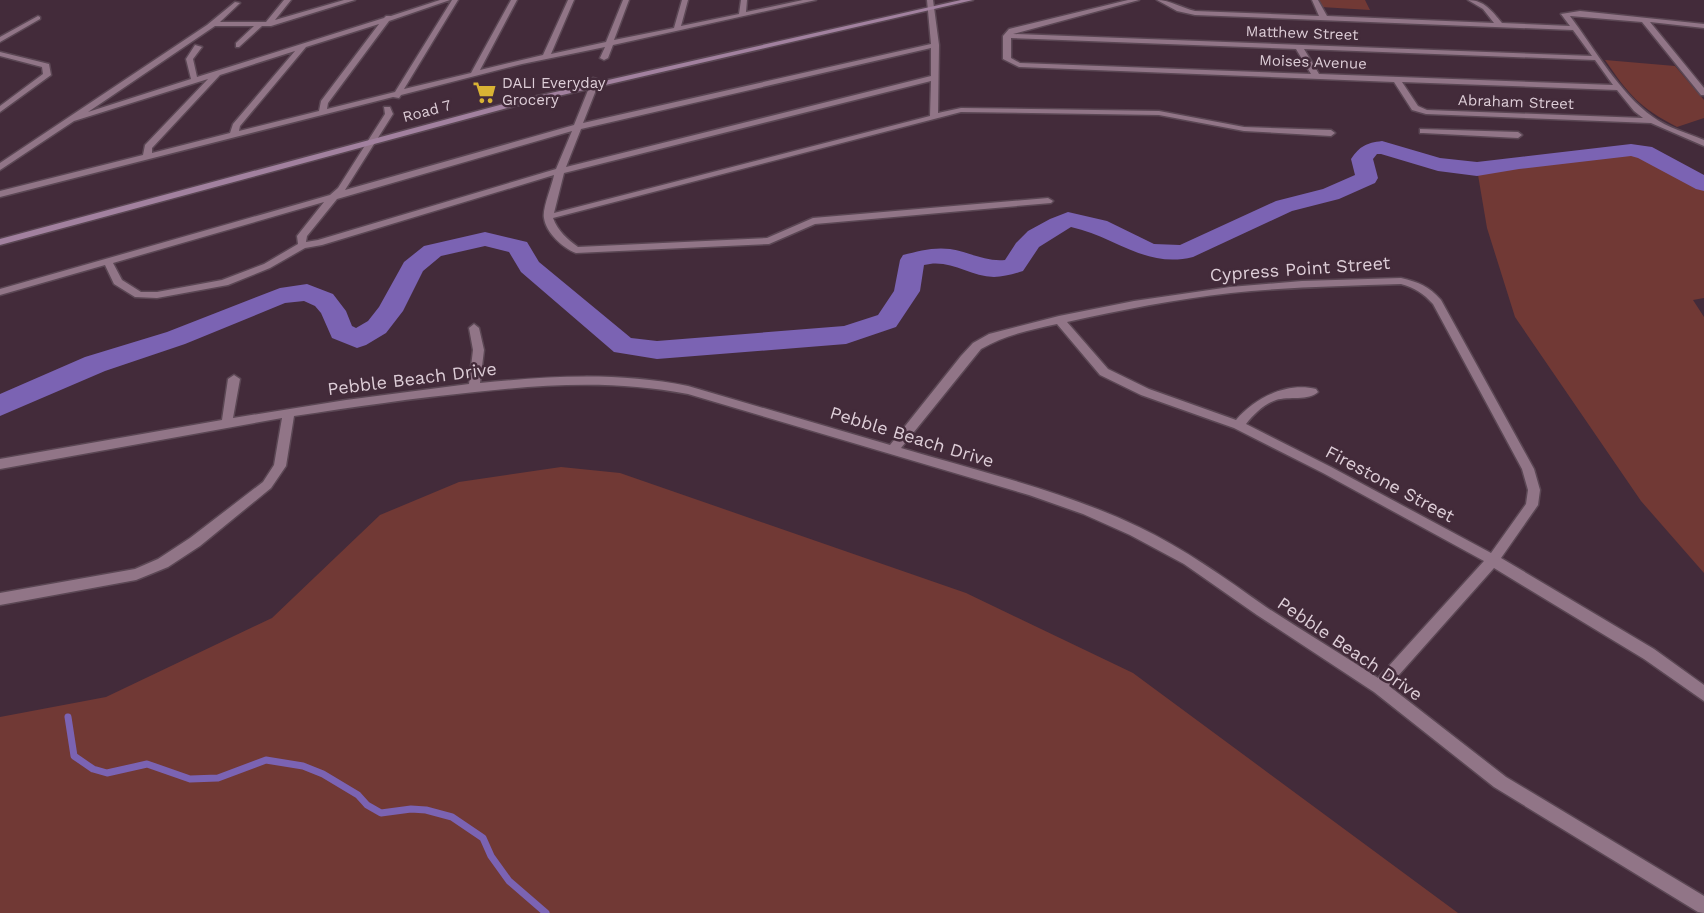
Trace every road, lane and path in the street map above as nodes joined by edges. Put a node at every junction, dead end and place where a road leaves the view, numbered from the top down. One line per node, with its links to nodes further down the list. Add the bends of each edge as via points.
1 (288, 0): 26 (street)
2 (352, 0): 26 (street)
3 (447, 0): 20 (street)
4 (455, 0): 52 (street)
5 (514, 0): 44 (street)
6 (571, 0): 40 (street)
7 (626, 0): 33 (street)
8 (684, 0): 29 (street)
9 (744, 0): 19 (street)
10 (813, 0): 19 (street)
11 (959, 0): 18 (street, Road 7)
12 (970, 0): 18 (street, Road 7)
13 (1136, 0): 31 (street, via 1012,31)
14 (1160, 0): 22 (street, via 1195,13)
15 (1315, 0): 22 (street)
16 (1471, 0): 24 (street)
17 (237, 3): 25 (street)
18 (932, 4): 36 (street); 49 (street, Road 7)
19 (741, 15): 29 (street)
20 (388, 17): 34 (street); 55 (street, via 324,103)
21 (38, 18): 32 (street)
22 (1324, 18): 24 (street)
23 (1644, 20): 28 (street); 30 (street, via 1568,13 1566,17); 51 (street)
24 (1498, 23): 30 (street)
25 (214, 24): 27 (street); 57 (street)
26 (268, 24): 27 (street)
27 (259, 25): 35 (street)
28 (1704, 26)
29 (677, 28): 33 (street)
30 (1574, 28): 42 (street)
31 (1007, 36): 37 (street, Matthew Street); 45 (street, Moises Avenue, via 1007,59 1019,64)
32 (0, 40)
33 (609, 43): 40 (street); 41 (street)
34 (305, 44): 43 (street); 64 (street, via 236,126)
35 (239, 45)
36 (935, 45): 46 (street); 59 (street)
37 (1298, 46): 42 (street, Matthew Street); 45 (street)
38 (198, 47): 48 (street, via 188,57)
39 (0, 54): 53 (street, via 46,66 47,75)
40 (546, 57): 44 (street)
41 (604, 58)
42 (1597, 58): 50 (street)
43 (217, 74): 48 (street); 67 (street, via 148,147)
44 (474, 74): 52 (street)
45 (1316, 76): 47 (street, Moises Avenue)
46 (933, 78): 56 (street); 69 (street)
47 (1396, 79): 50 (street, Moises Avenue); 54 (street, via 1415,108)
48 (195, 81): 57 (street)
49 (595, 83): 59 (street); 65 (street, Road 7)
50 (1619, 88): 58 (street)
51 (1704, 93)
52 (397, 95): 55 (street); 65 (street, via 380,114)
53 (0, 110)
54 (1426, 112): 58 (street, Abraham Street); 61 (street)
55 (323, 113): 64 (street)
56 (934, 116): 62 (street, via 961,110 1159,113 1244,129); 73 (street)
57 (74, 118): 68 (street)
58 (1652, 121): 66 (street)
59 (577, 127): 69 (street); 71 (street)
60 (1423, 131): 61 (street)
61 (1438, 132): 63 (street)
62 (1331, 134)
63 (1518, 135)
64 (234, 136): 67 (street)
65 (366, 141): 71 (street, via 331,191); 74 (street, Road 7); 75 (street, Road 7)
66 (1704, 143)
67 (147, 159): 70 (street)
68 (0, 167)
69 (560, 171): 73 (street); 76 (street)
70 (0, 194)
71 (334, 196): 76 (street, via 302,237); 77 (street)
72 (1048, 201): 73 (street, via 813,221 769,241 576,250 563,241)
73 (548, 217)
74 (0, 237)
75 (0, 242)
76 (303, 245): 77 (street, via 267,266 224,283 157,295 139,295 118,282)
77 (108, 262): 78 (street)
78 (0, 292)
79 (1059, 319): 86 (street, Firestone Street, via 1104,372 1145,393); 87 (street, Cypress Point Street, via 993,337 977,346); 89 (street, Cypress Point Street, via 1230,290 1383,280 1417,285 1428,291 1528,469 1534,490 1532,505)
80 (474, 328): 82 (street, via 479,354)
81 (234, 379): 85 (street)
82 (474, 388): 84 (street, Pebble Beach Drive); 87 (street, Pebble Beach Drive, via 579,378 655,382)
83 (1312, 392): 86 (street, via 1287,393 1259,402)
84 (289, 413): 85 (street, Pebble Beach Drive); 90 (street, via 280,466 267,485 163,563 136,574)
85 (227, 422): 88 (street, Pebble Beach Drive)
86 (1238, 425): 89 (street, Firestone Street)
87 (894, 449): 91 (street, Pebble Beach Drive, via 1087,510 1135,531 1189,560)
88 (0, 464)
89 (1493, 560): 91 (street, Cypress Point Street); 92 (street, Firestone Street, via 1649,654)
90 (0, 598)
91 (1379, 687): 93 (street, Pebble Beach Drive, via 1500,782)
92 (1704, 694)
93 (1704, 906)

